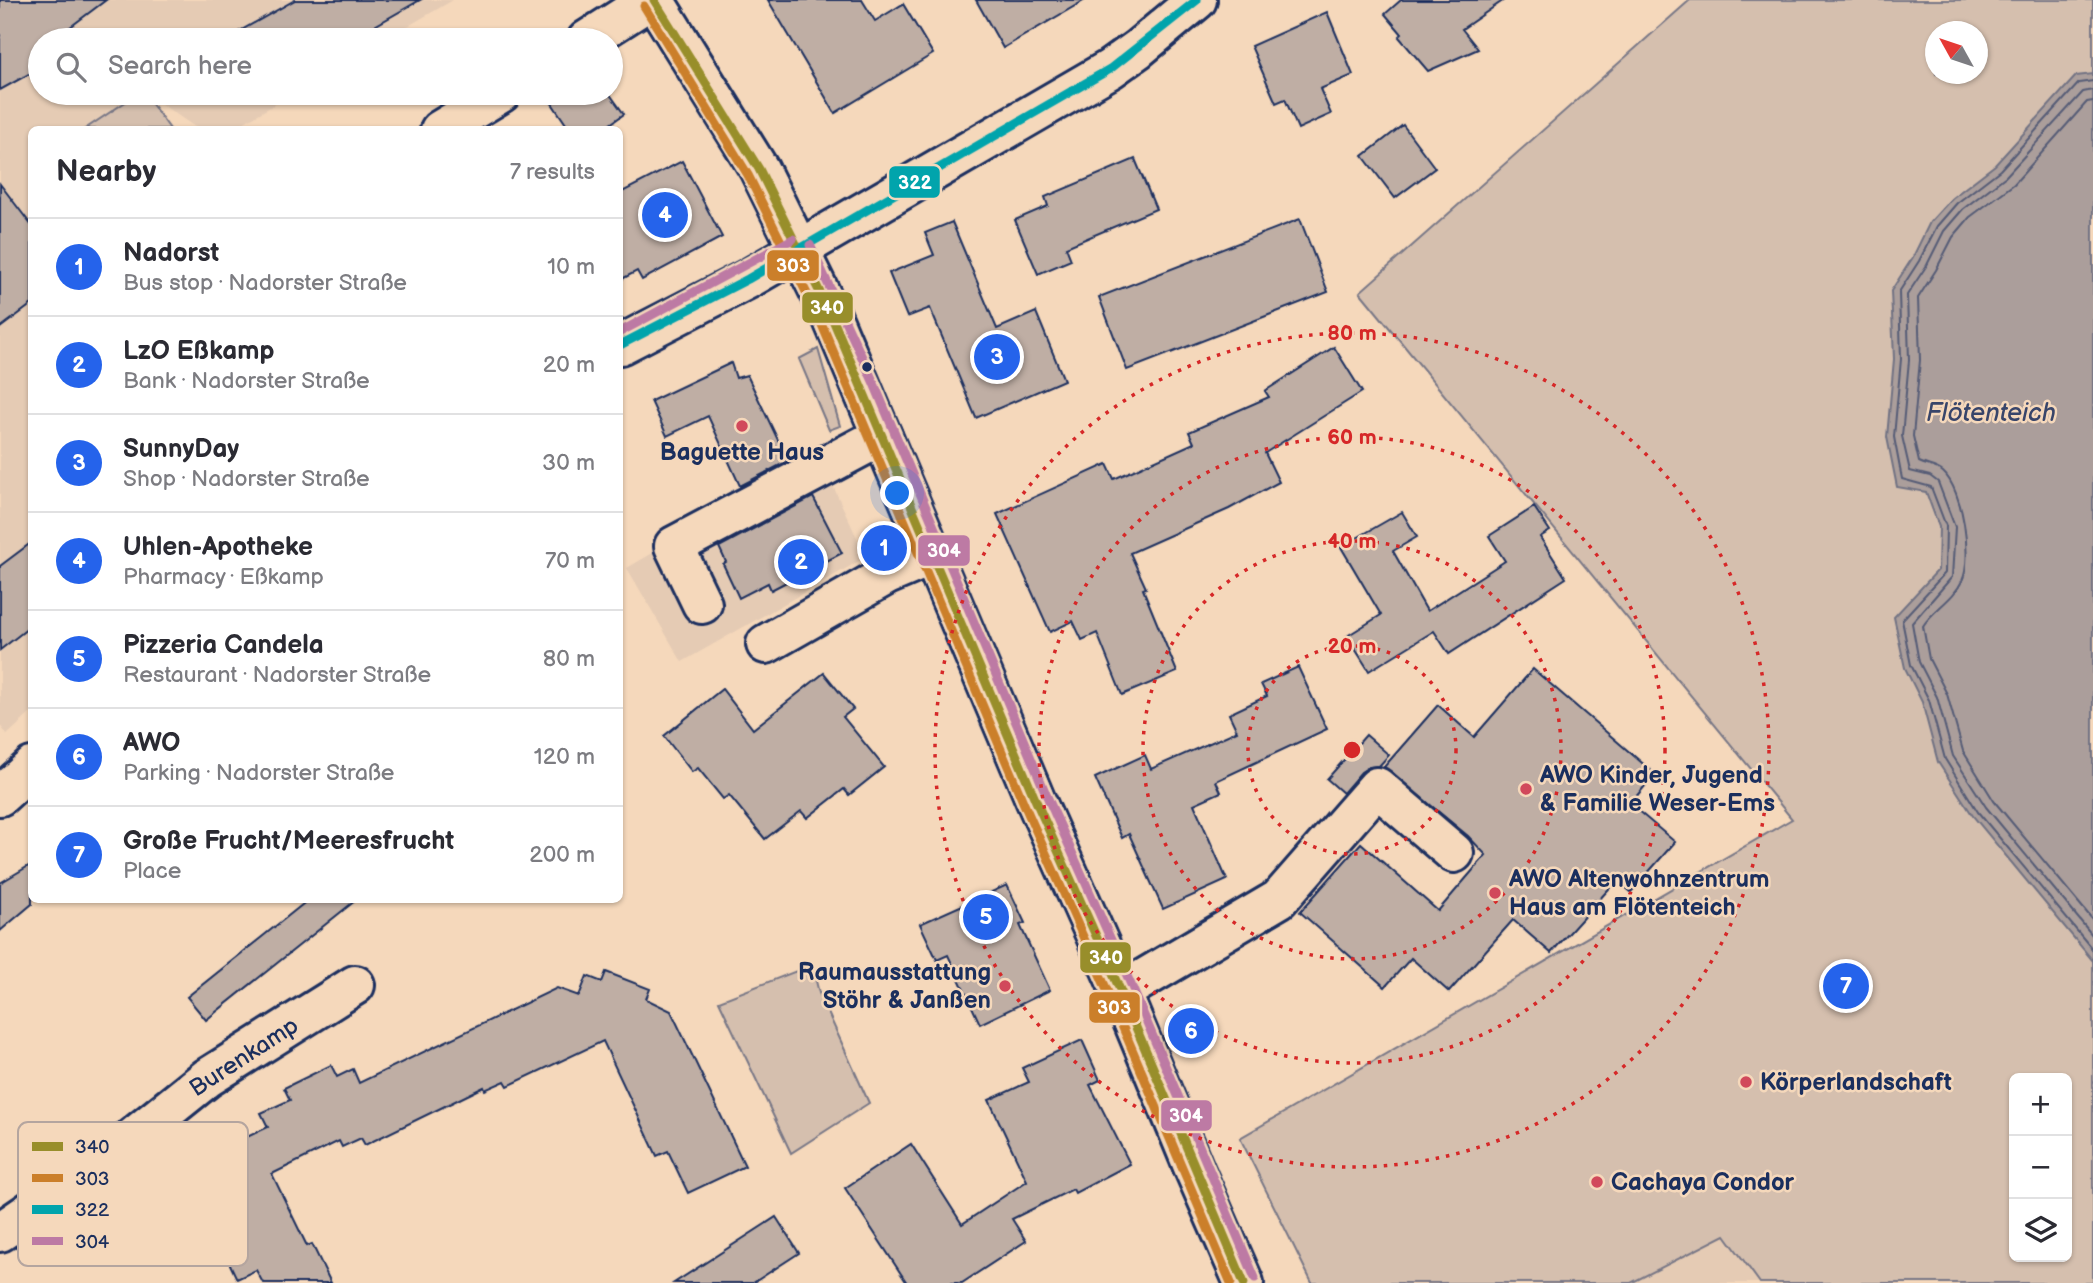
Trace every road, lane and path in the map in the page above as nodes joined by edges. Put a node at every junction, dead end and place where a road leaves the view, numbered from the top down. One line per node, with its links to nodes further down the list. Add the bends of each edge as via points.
1 (652, 0): 3 (street); 6 (street, via 759,169)
2 (1197, 0): 6 (street, via 1110,69)
3 (606, 28)
4 (481, 105): 5 (street)
5 (446, 126)
6 (799, 250): 7 (street); 8 (street)
7 (623, 344)
8 (882, 436): 9 (street); 10 (street, via 674,546)
9 (932, 555): 11 (street, via 887,575); 16 (street)
10 (702, 604)
11 (766, 644)
12 (28, 771): 13 (street)
13 (0, 796)
14 (1454, 853): 16 (street, via 1377,787 1279,900)
15 (355, 985): 17 (street, Burenkamp, via 207,1078)
16 (1121, 992): 20 (street)
17 (152, 1122)
18 (18, 1220): 19 (street, Burenkamp)
19 (0, 1232)
20 (1244, 1283)

